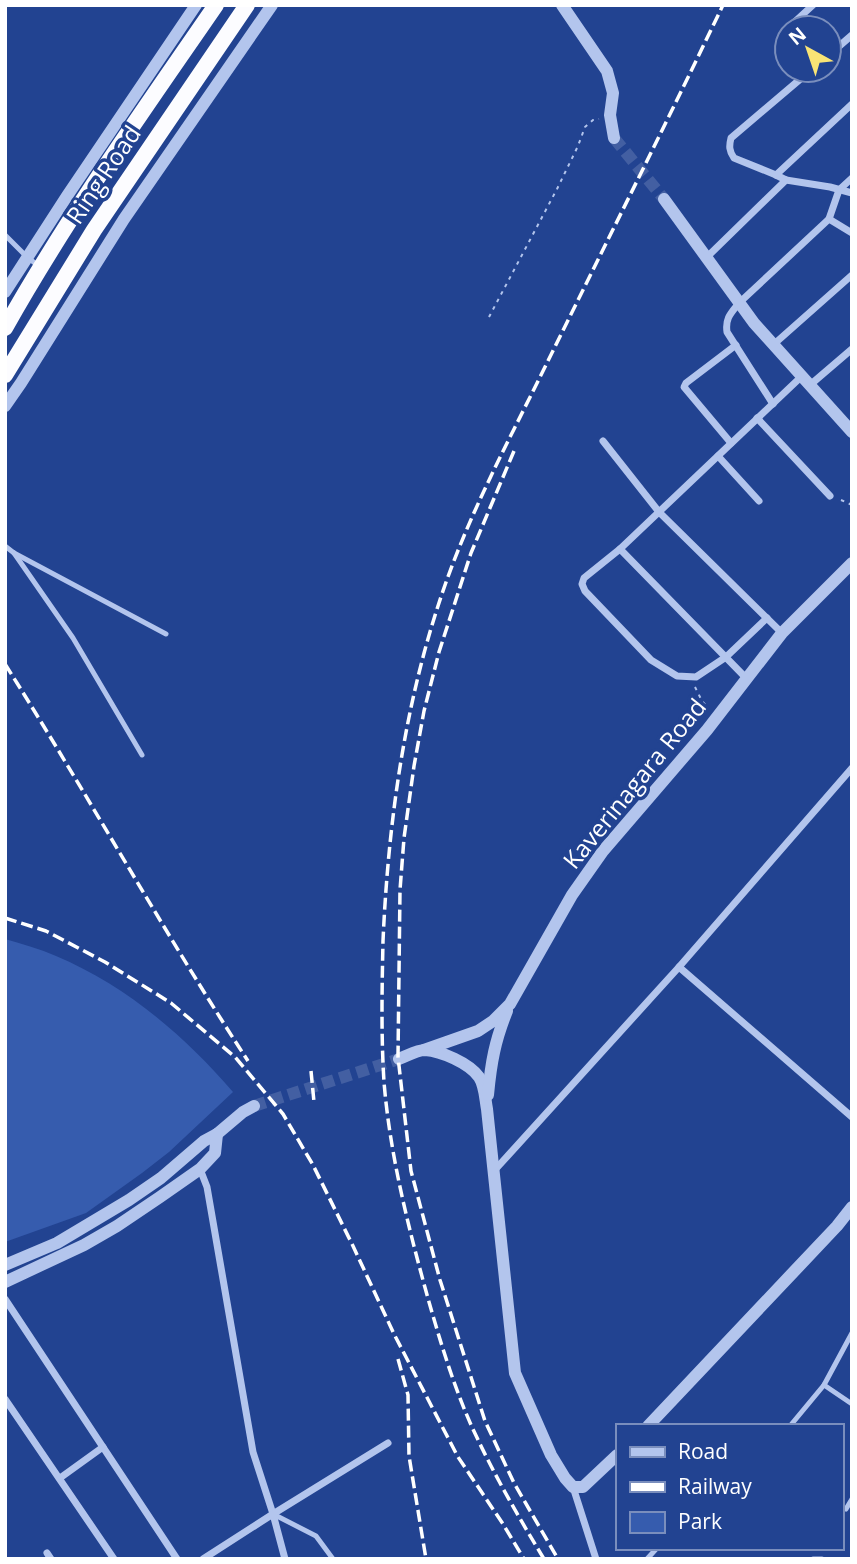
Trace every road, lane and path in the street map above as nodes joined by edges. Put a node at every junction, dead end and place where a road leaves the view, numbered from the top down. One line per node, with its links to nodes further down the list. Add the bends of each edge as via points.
1 (196, 5): 20 (street, via 67,196)
2 (216, 5): 20 (highway, Ring Road)
3 (247, 5): 29 (highway, Ring Road, via 94,230)
4 (272, 5): 32 (street, via 124,219)
5 (562, 5): 8 (street, via 607,71 614,93)
6 (795, 84): 10 (street, via 731,138 729,147 734,158)
7 (852, 104): 10 (street)
8 (610, 115): 9 (street); 24 (path, via 585,127)
9 (614, 138)
10 (776, 175): 12 (street)
11 (852, 178): 13 (street)
12 (786, 180): 13 (street); 19 (street)
13 (839, 190): 14 (street); 16 (street)
14 (852, 193)
15 (664, 199): 19 (street)
16 (829, 219): 17 (street); 23 (street)
17 (852, 233)
18 (5, 235): 20 (lane)
19 (706, 257): 23 (street)
20 (33, 262): 22 (street); 25 (highway, Ring Road)
21 (852, 275): 27 (street)
22 (5, 292)
23 (739, 303): 26 (street, via 726,323); 27 (street)
24 (489, 317)
25 (5, 328)
26 (736, 345): 31 (street); 36 (street, via 684,387)
27 (773, 345): 30 (street)
28 (852, 349): 30 (street)
29 (5, 374)
30 (806, 381): 31 (street); 34 (street)
31 (773, 404): 33 (street)
32 (5, 406)
33 (757, 418): 36 (street); 38 (street)
34 (852, 432)
35 (603, 441): 41 (street)
36 (731, 443): 37 (street)
37 (718, 456): 39 (street); 41 (street)
38 (830, 496): 40 (path)
39 (759, 500)
40 (852, 505)
41 (659, 512): 43 (street); 46 (street)
42 (5, 546): 44 (lane)
43 (620, 549): 49 (street); 50 (street, via 584,578 585,591 651,660 677,676)
44 (14, 553): 48 (lane); 53 (lane, via 73,638)
45 (852, 563): 47 (street, Kaverinagara Road)
46 (767, 618): 47 (street); 49 (street)
47 (782, 633): 51 (street, Kaverinagara Road)
48 (166, 634)
49 (726, 657): 50 (street); 51 (street)
50 (689, 677): 52 (path)
51 (747, 679): 52 (street, Kaverinagara Road)
52 (716, 717): 56 (street, Kaverinagara Road, via 603,850)
53 (142, 755)
54 (852, 768): 55 (street)
55 (679, 967): 61 (street); 64 (street)
56 (510, 1004): 57 (street, Kaverinagara Road, via 478,1031); 60 (street, via 491,1063)
57 (424, 1050): 58 (street, Kaverinagara Road); 60 (street, via 452,1057 468,1067 479,1078)
58 (399, 1059)
59 (254, 1106): 62 (street)
60 (487, 1109): 64 (street)
61 (852, 1117)
62 (217, 1134): 63 (street, via 215,1153); 66 (street, via 96,1221)
63 (200, 1169): 67 (street, via 117,1226); 82 (street, via 207,1187 253,1452)
64 (492, 1173): 79 (street, via 515,1373 551,1455)
65 (852, 1207): 73 (street)
66 (5, 1265)
67 (5, 1282)
68 (5, 1299): 76 (street)
69 (852, 1333): 70 (lane)
70 (824, 1385): 72 (lane); 74 (lane)
71 (5, 1399): 78 (street)
72 (852, 1404)
73 (650, 1424)
74 (792, 1424)
75 (388, 1443): 82 (street)
76 (103, 1447): 78 (street); 85 (street)
77 (616, 1456): 79 (street, via 583,1487)
78 (60, 1478): 84 (street)
79 (573, 1487): 89 (street)
80 (852, 1499): 81 (lane)
81 (846, 1509)
82 (273, 1514): 83 (street); 87 (street); 88 (lane, via 316,1536)
83 (216, 1555): 86 (street)
84 (114, 1559)
85 (177, 1559)
86 (203, 1559)
87 (285, 1559)
88 (333, 1559)
89 (596, 1559)
90 (813, 1559): 91 (lane)
91 (822, 1559)

